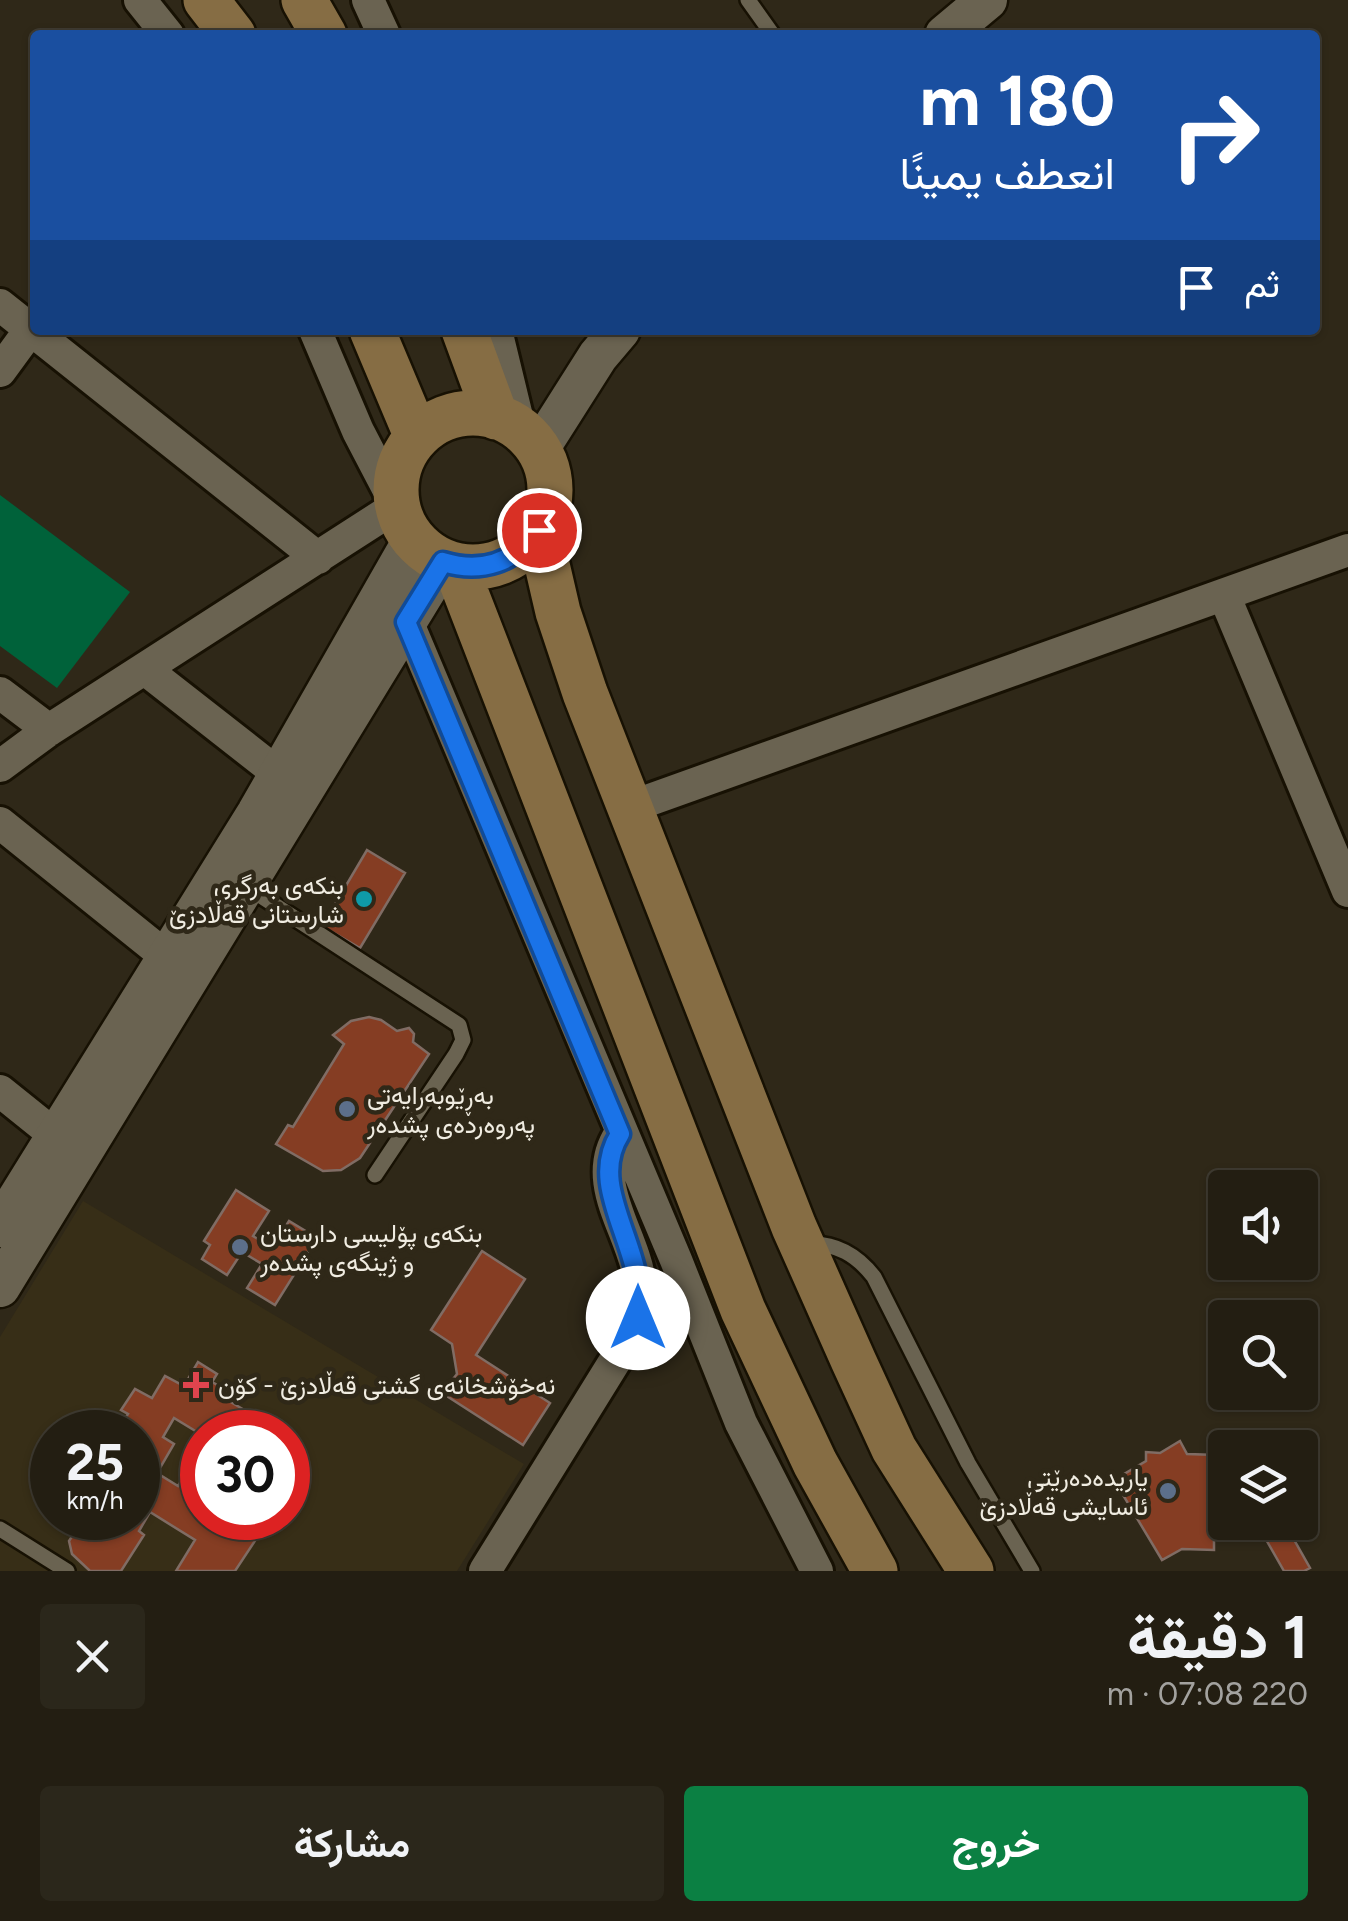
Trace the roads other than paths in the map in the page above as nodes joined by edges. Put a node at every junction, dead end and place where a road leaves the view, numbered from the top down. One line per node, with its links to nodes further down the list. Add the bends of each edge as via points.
1 (140, 0): 7 (street)
2 (206, 0): 8 (main road)
3 (304, 0): 9 (main road)
4 (368, 0): 10 (street)
5 (748, 0): 11 (lane)
6 (987, 0): 12 (street)
7 (164, 30)
8 (228, 30)
9 (321, 30)
10 (382, 30)
11 (769, 30)
12 (951, 30)
13 (0, 306): 14 (street)
14 (30, 330): 21 (street)
15 (36, 335): 27 (street)
16 (317, 335): 25 (street, via 358,431)
17 (374, 335): 23 (main road)
18 (467, 335): 22 (main road)
19 (497, 335): 22 (street)
20 (616, 335): 22 (street)
21 (0, 371)
22 (518, 432): 23 (main road, via 468,413); 24 (main road, via 550,481)
23 (416, 437): 25 (main road, via 395,488)
24 (539, 530): 25 (main road, via 512,557 474,568); 35 (main road, via 571,653)
25 (427, 543): 27 (street); 29 (street); 34 (street); 53 (main road, via 736,1294 815,1463)
26 (1348, 550): 28 (street)
27 (318, 558): 30 (street)
28 (1224, 594): 35 (street); 38 (street)
29 (406, 622): 36 (street); 43 (street)
30 (146, 670): 32 (street); 34 (street)
31 (0, 693): 32 (street)
32 (49, 730): 33 (street)
33 (0, 766)
34 (280, 774): 36 (street)
35 (630, 807): 47 (main road)
36 (269, 821): 39 (street); 41 (street)
37 (0, 824): 41 (street)
38 (1335, 826): 40 (street)
39 (247, 886): 45 (lane, via 459,1024 463,1040 456,1054); 48 (street)
40 (1348, 891)
41 (168, 958): 44 (street)
42 (0, 1091): 44 (street)
43 (620, 1134): 51 (street, via 608,1157 608,1182 640,1283 638,1318); 52 (street, via 741,1423)
44 (56, 1136): 46 (street)
45 (374, 1175)
46 (0, 1227)
47 (802, 1244): 54 (main road, via 894,1450); 55 (lane, via 843,1250 874,1277 968,1464)
48 (0, 1286)
49 (0, 1529): 50 (lane)
50 (67, 1571)
51 (484, 1571)
52 (817, 1571)
53 (875, 1571)
54 (971, 1571)
55 (1032, 1571)

